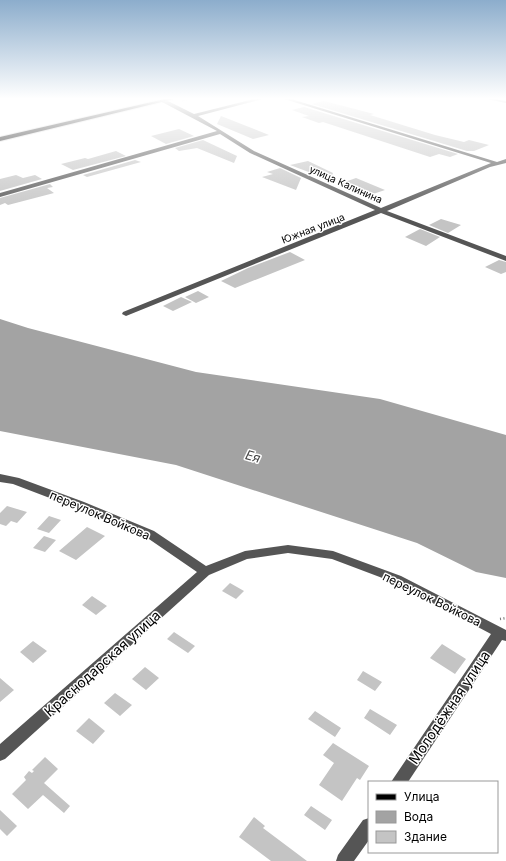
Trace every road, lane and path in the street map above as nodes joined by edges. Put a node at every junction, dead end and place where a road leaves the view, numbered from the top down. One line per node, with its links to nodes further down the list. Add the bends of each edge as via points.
1 (198, 138): 7 (street)
2 (230, 138): 8 (street, улица Калинина, via 252,152)
3 (415, 138): 5 (street)
4 (506, 161): 5 (street, Южная улица)
5 (496, 163): 6 (street); 8 (street, Южная улица)
6 (506, 166)
7 (0, 195)
8 (382, 211): 9 (street, улица Калинина); 10 (street, Южная улица, via 262,257)
9 (506, 259)
10 (126, 314)
11 (0, 478): 12 (street, переулок Войкова, via 80,505 150,534)
12 (204, 572): 14 (street, переулок Войкова, via 246,555 288,549 333,555 397,579); 15 (street, Краснодарская улица)
13 (506, 618): 14 (path)
14 (502, 629): 16 (street, Молодёжная улица)
15 (0, 754)
16 (399, 781)
17 (368, 827): 18 (street)
18 (344, 861)

